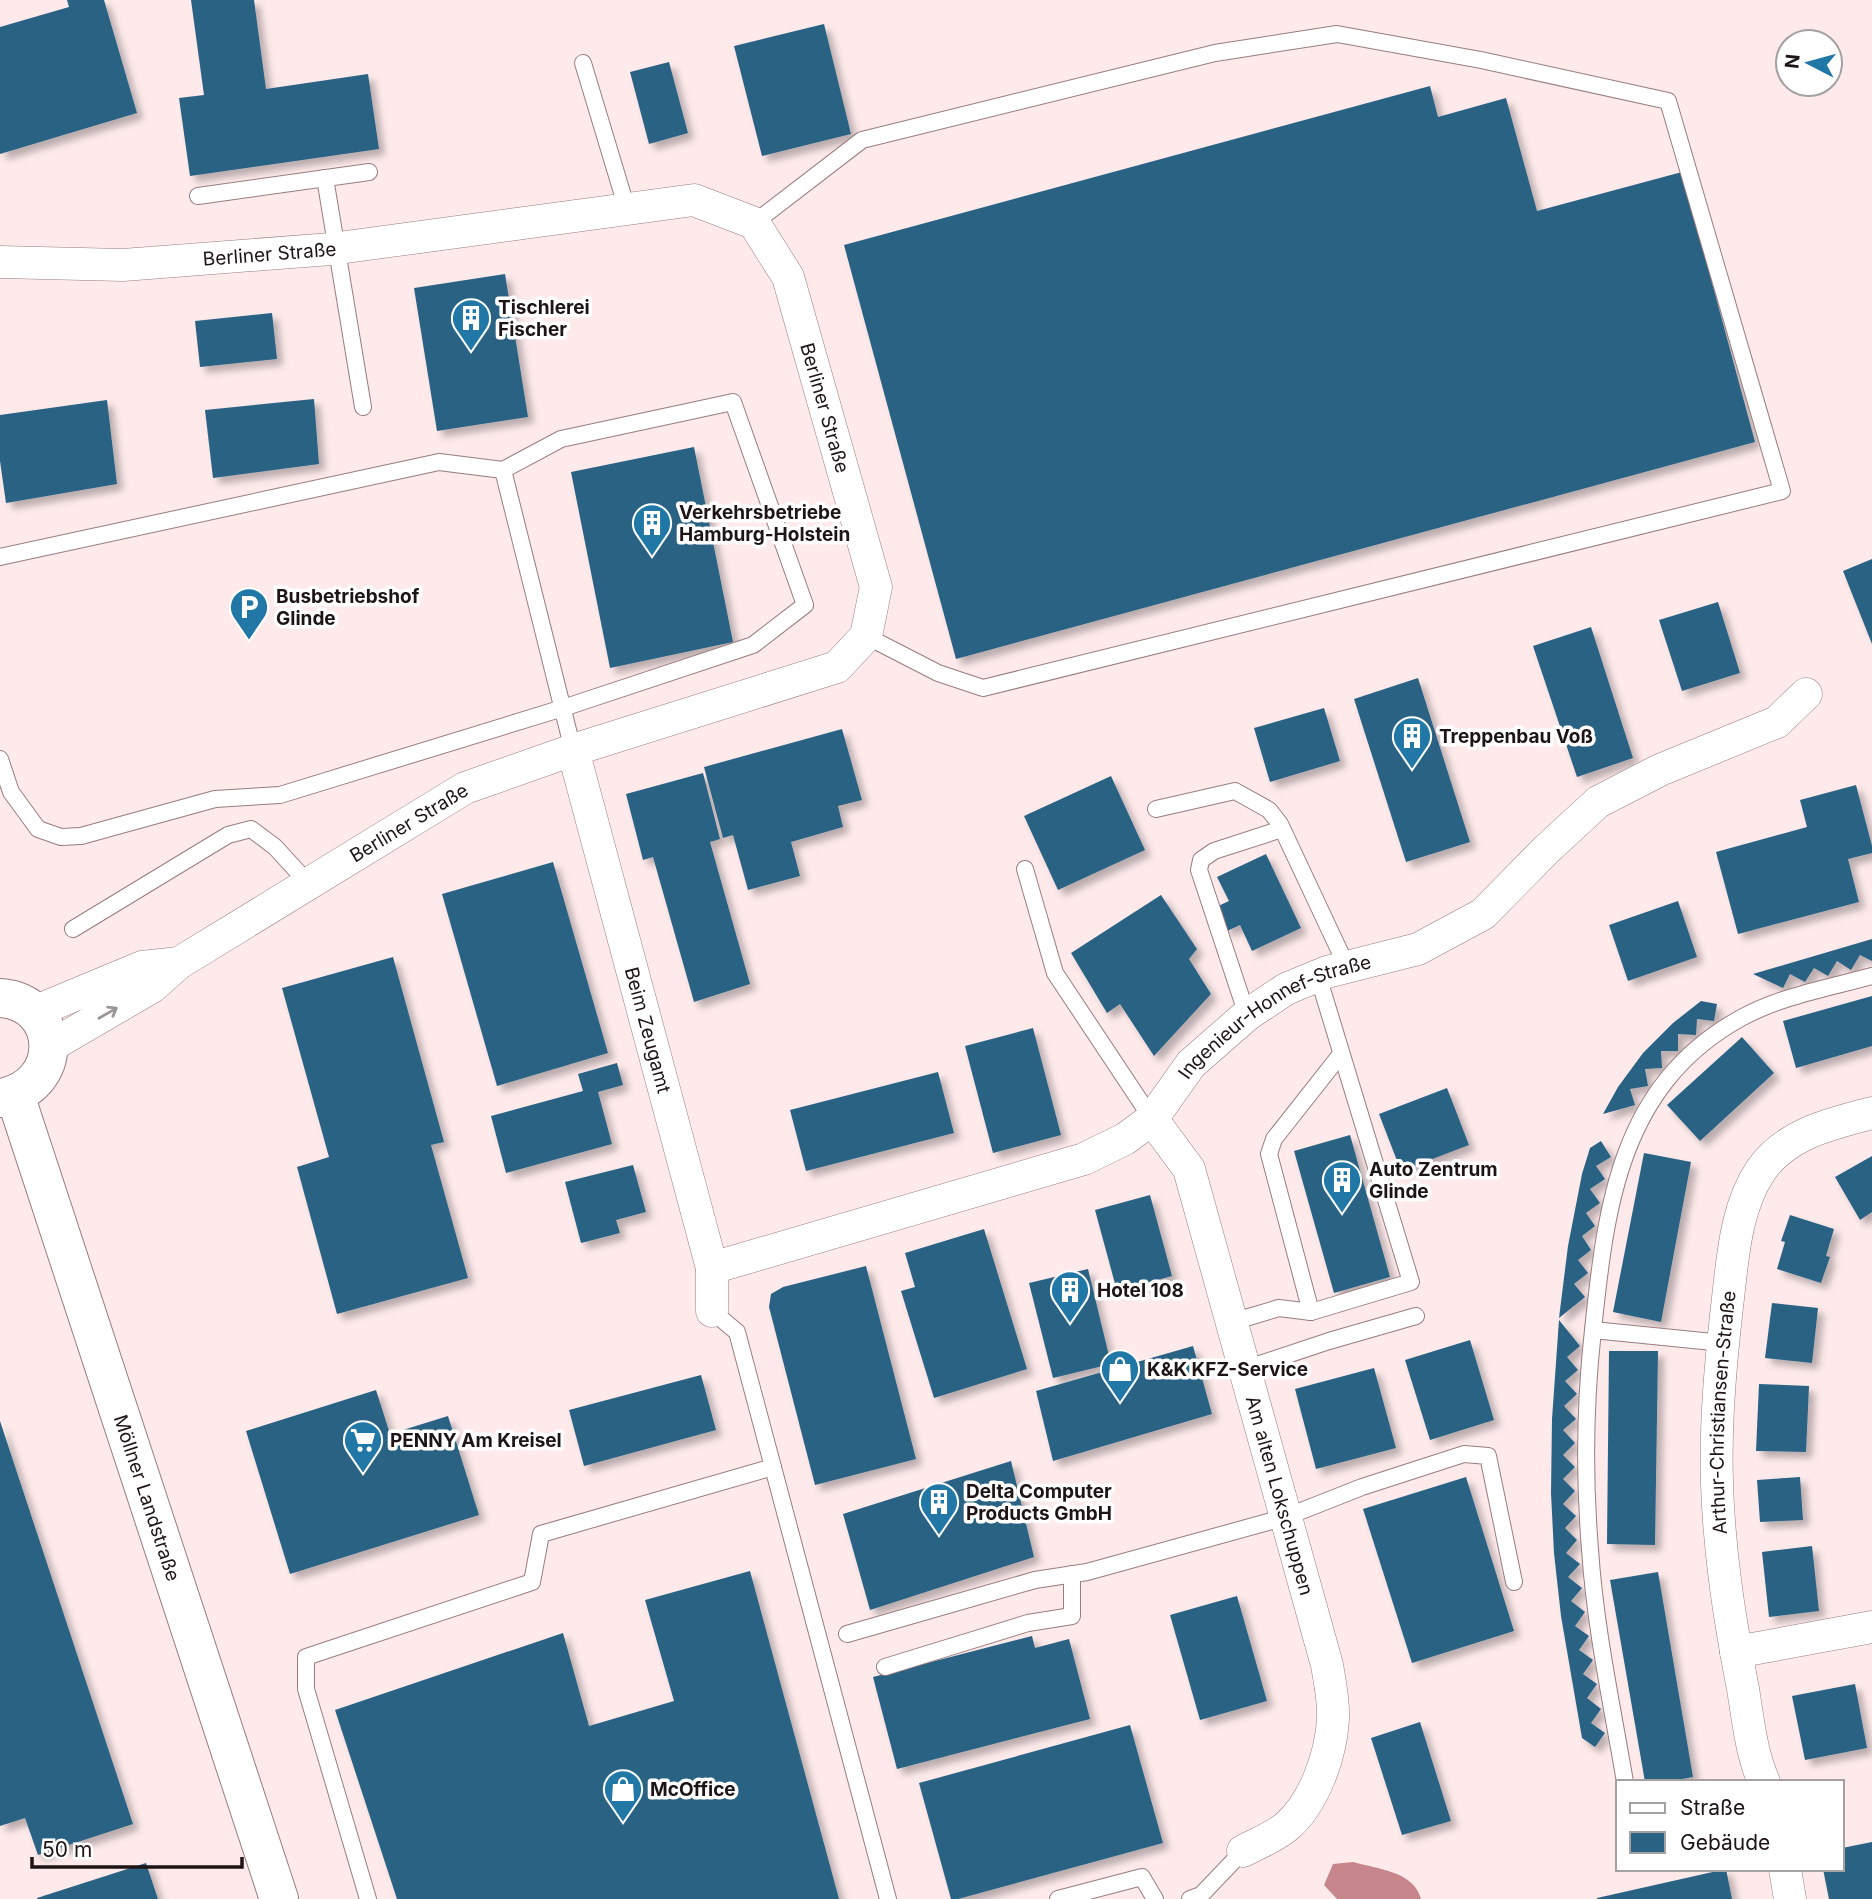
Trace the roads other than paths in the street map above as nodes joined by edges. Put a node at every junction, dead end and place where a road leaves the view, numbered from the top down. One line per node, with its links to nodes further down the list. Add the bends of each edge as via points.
1 (583, 63): 5 (lane)
2 (369, 172): 3 (lane)
3 (325, 177): 4 (lane); 7 (lane)
4 (198, 196)
5 (626, 209): 6 (street, Berliner Straße, via 694,200); 7 (street, Berliner Straße)
6 (754, 223): 12 (street, Berliner Straße, via 788,277 876,587); 12 (lane, via 862,140 1215,53 1337,34 1668,101 1782,491 983,688 938,673)
7 (337, 248): 8 (street, Berliner Straße, via 123,265); 9 (lane)
8 (0, 262)
9 (363, 407)
10 (503, 470): 11 (lane, via 439,462); 14 (lane); 14 (lane, via 561,439 733,402 805,605 753,645)
11 (0, 557)
12 (866, 636): 15 (street, Berliner Straße, via 837,667)
13 (1806, 694): 23 (street, Ingenieur-Honnef-Straße, via 1777,722 1660,770 1598,802 1483,914 1418,949)
14 (563, 708): 15 (lane); 16 (lane, via 280,795 215,799 81,836 61,837 38,829 11,792)
15 (573, 750): 20 (street, Berliner Straße, via 465,788); 32 (street, Beim Zeugamt)
16 (0, 759)
17 (1156, 809): 18 (lane, via 1234,791 1269,810)
18 (1282, 829): 23 (lane); 26 (lane, via 1214,851 1201,860 1199,870)
19 (1025, 869): 31 (lane, via 1055,973)
20 (308, 883): 21 (lane, via 251,829 228,835); 22 (street, Berliner Straße)
21 (73, 929)
22 (179, 964): 25 (street, Berliner Straße, via 142,967); 27 (street, Berliner Straße, one-way to 22, via 152,988)
23 (1332, 972): 26 (street, Ingenieur-Honnef-Straße, via 1286,989); 28 (lane)
24 (1872, 975): 37 (lane, via 1741,1018 1696,1050 1670,1076 1639,1122 1618,1174)
25 (17, 1005): 27 (main road, via 42,1023)
26 (1247, 1015): 31 (street, Ingenieur-Honnef-Straße, via 1191,1064)
27 (48, 1047): 29 (main road, via 39,1077)
28 (1341, 1054): 34 (lane, via 1274,1139 1269,1154); 34 (lane, via 1411,1282)
29 (7, 1097): 52 (main road, Möllner Landstraße)
30 (1872, 1113): 38 (street, Arthur-Christiansen-Straße, via 1797,1138 1773,1157 1755,1181 1737,1234)
31 (1152, 1119): 32 (street, Ingenieur-Honnef-Straße, via 1125,1139 1084,1159); 36 (street, Am alten Lokschuppen, via 1189,1169)
32 (712, 1268): 33 (street, Beim Zeugamt)
33 (712, 1311): 40 (lane, via 737,1332)
34 (1311, 1312): 36 (lane, via 1279,1308)
35 (1416, 1316): 39 (lane)
36 (1232, 1322): 39 (street, Am alten Lokschuppen)
37 (1593, 1329): 38 (lane); 48 (lane, via 1587,1435 1590,1550)
38 (1723, 1343): 46 (street, Arthur-Christiansen-Straße, via 1717,1483 1721,1557)
39 (1245, 1369): 41 (street, Am alten Lokschuppen)
40 (773, 1467): 53 (lane, via 541,1534 532,1582 306,1657 306,1689); 54 (lane)
41 (1286, 1517): 42 (lane); 43 (lane, via 1464,1454 1488,1456); 50 (street, Am alten Lokschuppen, via 1327,1665 1333,1721 1323,1768 1308,1804 1285,1828)
42 (1072, 1574): 45 (lane, via 1035,1580); 47 (lane, via 1072,1616 1028,1623)
43 (1514, 1582)
44 (1872, 1627): 46 (street)
45 (847, 1634)
46 (1736, 1652): 49 (street, Arthur-Christiansen-Straße)
47 (885, 1667)
48 (1625, 1780)
49 (1759, 1780)
50 (1243, 1851): 57 (lane, via 1201,1895)
51 (1784, 1871): 58 (street)
52 (279, 1899)
53 (368, 1899)
54 (888, 1899)
55 (1058, 1899): 56 (lane, via 1142,1877)
56 (1155, 1899)
57 (1190, 1899)
58 (1790, 1899)

